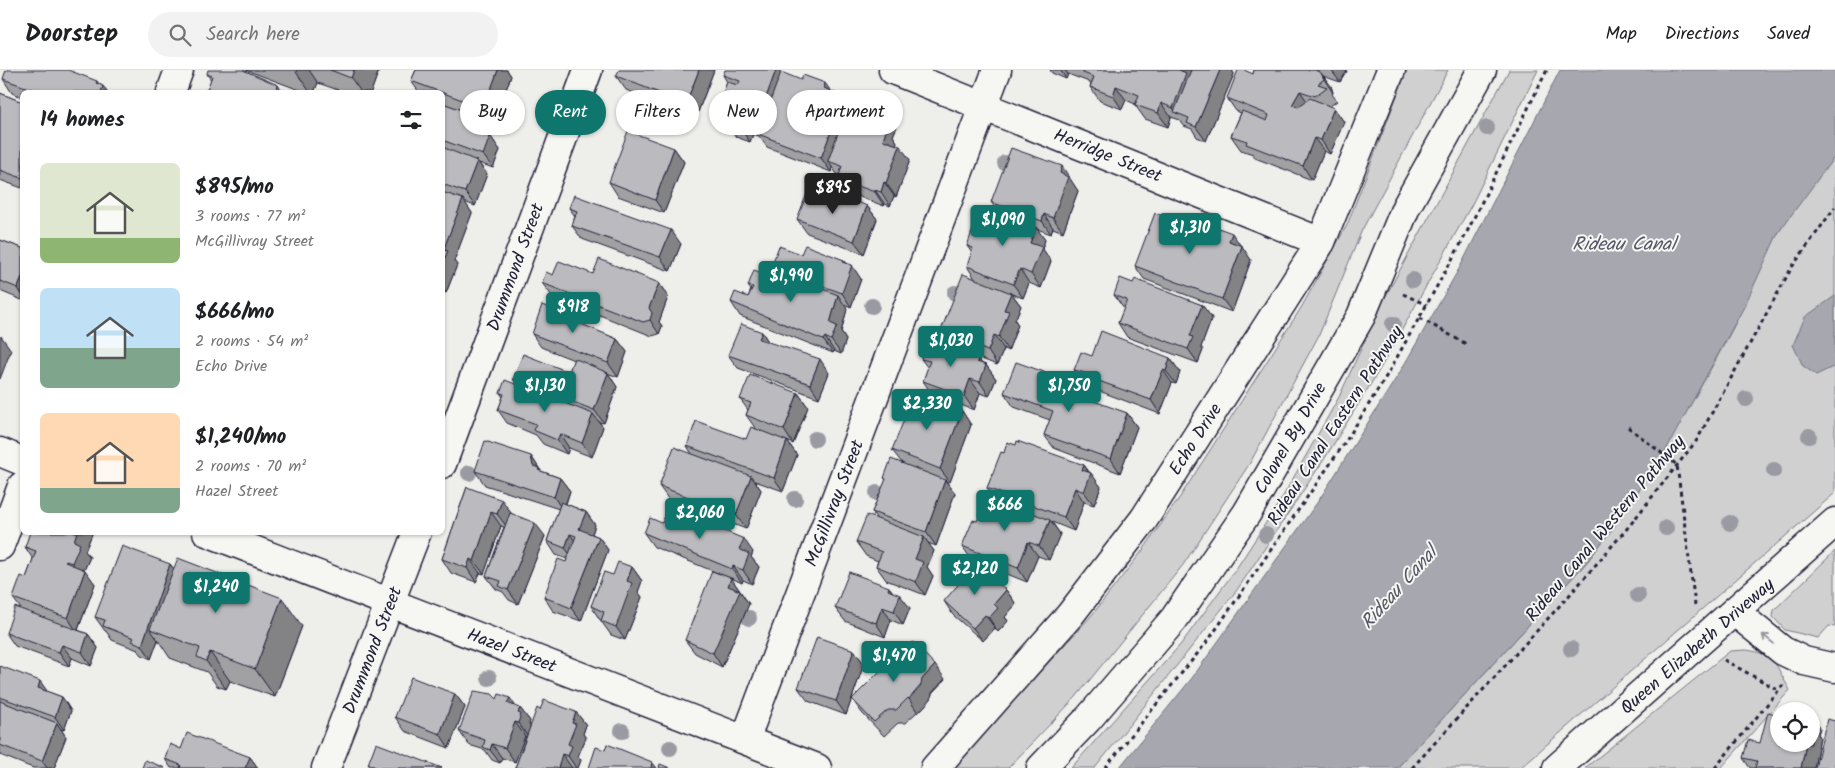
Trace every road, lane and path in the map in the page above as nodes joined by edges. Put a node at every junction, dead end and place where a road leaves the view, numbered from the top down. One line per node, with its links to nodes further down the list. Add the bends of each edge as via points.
1 (179, 70): 8 (street)
2 (588, 70): 16 (street, Drummond Street)
3 (894, 70): 9 (street, Herridge Street)
4 (997, 70): 9 (street, McGillivray Street)
5 (1391, 70): 11 (street, Echo Drive)
6 (1482, 70): 34 (street, Colonel By Drive, via 1406,207 1361,316 1247,513 1174,619)
7 (1547, 70): 12 (path, Rideau Canal Eastern Pathway, via 1463,240)
8 (172, 90)
9 (984, 106): 11 (street, Herridge Street); 30 (street, McGillivray Street)
10 (1835, 207): 18 (path, Rideau Canal Western Pathway, via 1792,267 1697,440)
11 (1321, 242): 33 (street, Echo Drive, via 1144,519 1070,615)
12 (1420, 318): 13 (path); 35 (path, Rideau Canal Eastern Pathway, via 1346,440 1210,638)
13 (1466, 344)
14 (1628, 427): 18 (path)
15 (0, 452): 17 (street)
16 (445, 456)
17 (20, 459)
18 (1677, 465): 26 (path, via 1696,614); 36 (path, Rideau Canal Western Pathway, via 1574,590)
19 (20, 491): 23 (street)
20 (1835, 522): 25 (street, Queen Elizabeth Driveway)
21 (215, 535): 24 (street, Hazel Street)
22 (416, 535): 24 (street, Drummond Street)
23 (0, 546)
24 (390, 604): 30 (street, Hazel Street); 31 (street, Drummond Street)
25 (1736, 612): 26 (street, Queen Elizabeth Driveway); 27 (street, one-way to 25, via 1783,650)
26 (1704, 639): 29 (path); 37 (street, Queen Elizabeth Driveway)
27 (1804, 661): 28 (street); 29 (path, via 1786,679)
28 (1835, 668)
29 (1780, 691): 38 (path)
30 (745, 740): 32 (street, Hazel Street)
31 (326, 768)
32 (817, 768)
33 (935, 768)
34 (1041, 768)
35 (1105, 768)
36 (1412, 768)
37 (1557, 768)
38 (1715, 768)

